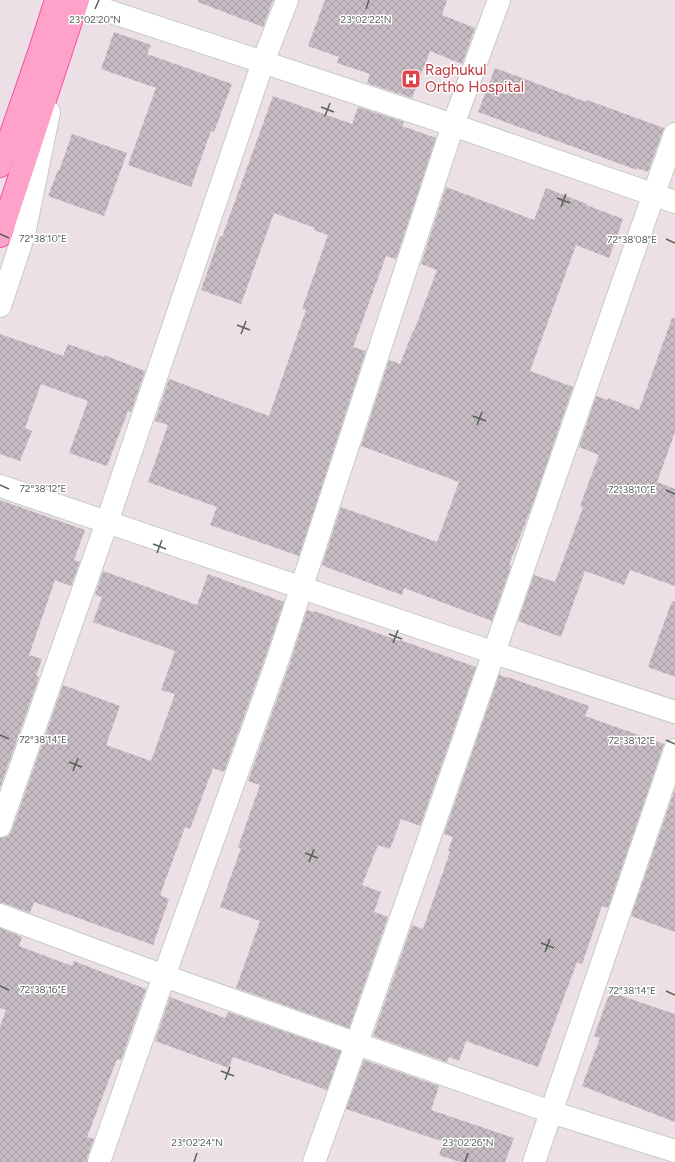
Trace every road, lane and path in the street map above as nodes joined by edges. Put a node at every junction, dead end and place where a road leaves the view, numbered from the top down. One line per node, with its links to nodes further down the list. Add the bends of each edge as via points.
1 (56, 0): 5 (main road)
2 (78, 0): 5 (main road); 6 (street)
3 (286, 0): 6 (street)
4 (500, 0): 7 (street)
5 (50, 53): 9 (street); 10 (main road); 13 (main road); 14 (street, via 24,234)
6 (263, 62): 7 (street); 16 (street)
7 (453, 125): 11 (street); 17 (street)
8 (675, 134): 11 (street)
9 (0, 139)
10 (0, 166)
11 (653, 195): 12 (street); 18 (street)
12 (675, 202)
13 (0, 236)
14 (0, 306)
15 (0, 486): 16 (street)
16 (107, 522): 17 (street); 21 (street)
17 (301, 588): 18 (street); 23 (street, via 276,666)
18 (494, 653): 19 (street); 24 (street)
19 (675, 712)
20 (675, 750): 25 (street)
21 (0, 826)
22 (0, 915): 23 (street)
23 (164, 976): 24 (street); 27 (street)
24 (357, 1043): 25 (street); 28 (street)
25 (551, 1112): 26 (street); 29 (street)
26 (675, 1151)
27 (99, 1162)
28 (314, 1162)
29 (534, 1162)

